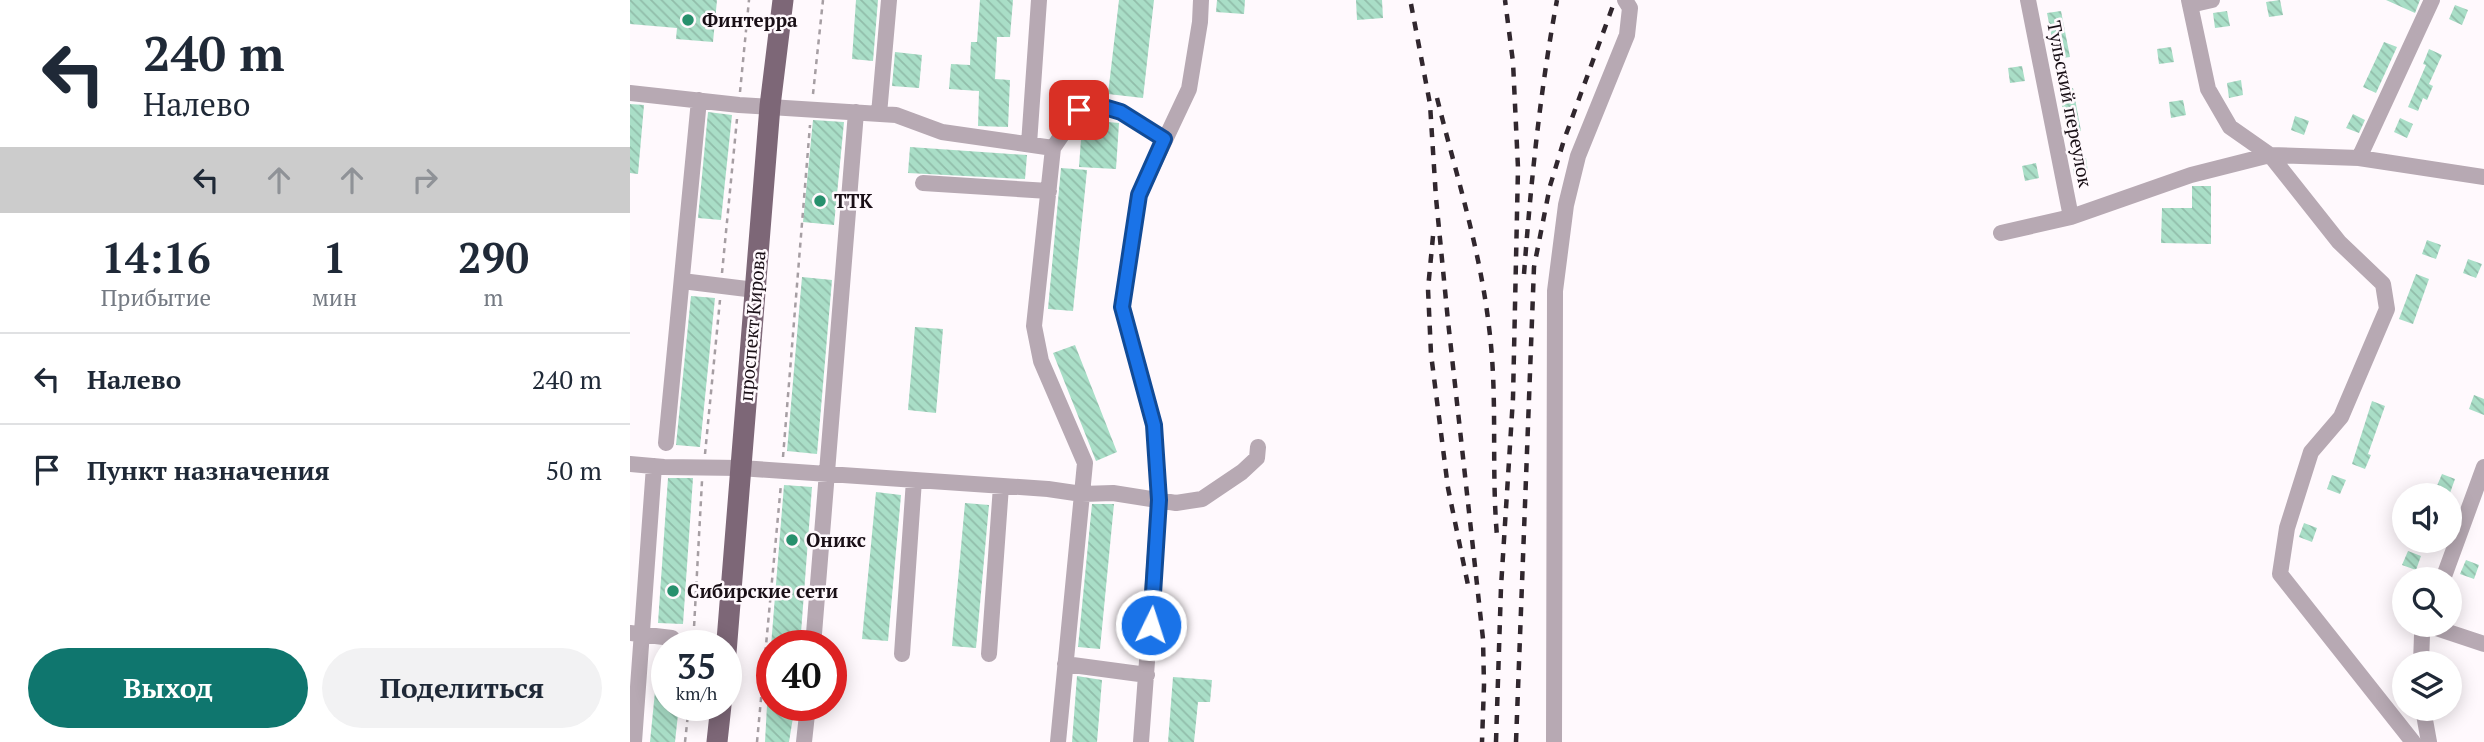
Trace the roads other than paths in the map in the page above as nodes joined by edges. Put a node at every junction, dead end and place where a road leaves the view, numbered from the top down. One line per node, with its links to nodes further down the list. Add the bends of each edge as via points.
1 (783, 0): 12 (main road, проспект Кирова)
2 (889, 0): 14 (street)
3 (1039, 0): 16 (street)
4 (1201, 0): 15 (street, via 1189,89)
5 (1625, 0): 56 (street, via 1630,8 1627,35 1578,156 1566,205 1555,291)
6 (2028, 0): 23 (street, Тульский переулок)
7 (2212, 0): 9 (street)
8 (2432, 0): 19 (street)
9 (2190, 2): 18 (street, via 2208,89 2230,127)
10 (630, 93): 11 (street)
11 (699, 100): 12 (street); 25 (street)
12 (770, 106): 13 (street); 26 (main road, проспект Кирова)
13 (856, 112): 14 (street); 33 (street)
14 (879, 114): 16 (street, via 896,114 942,132)
15 (1164, 139): 17 (street, via 1121,112 1101,106 1079,110); 37 (street, via 1139,195 1122,307 1154,425)
16 (1029, 144): 17 (street)
17 (1054, 148): 22 (street)
18 (2270, 155): 19 (street); 23 (street, via 2191,175); 57 (street, via 2339,242 2383,284 2387,309 2341,417 2311,452 2287,528 2280,574)
19 (2359, 158): 20 (street)
20 (2484, 177)
21 (922, 183): 22 (street)
22 (1049, 191): 36 (street, via 1034,326 1041,361 1085,463)
23 (2071, 217): 24 (street)
24 (2001, 233)
25 (682, 281): 26 (street); 27 (street)
26 (755, 290): 32 (main road, проспект Кирова)
27 (666, 443)
28 (1258, 447): 37 (street, via 1258,458 1202,499)
29 (630, 464): 30 (street)
30 (654, 466): 32 (street); 41 (street)
31 (2484, 467): 38 (street)
32 (740, 468): 33 (street); 39 (main road, проспект Кирова)
33 (828, 474): 34 (street); 40 (street)
34 (914, 480): 35 (street); 44 (street)
35 (1001, 486): 36 (street); 45 (street)
36 (1082, 494): 37 (street); 46 (street)
37 (1159, 500): 47 (street)
38 (2447, 567)
39 (728, 630)
40 (814, 630)
41 (637, 634): 51 (street)
42 (2462, 637): 43 (street)
43 (2484, 644)
44 (902, 654)
45 (989, 654)
46 (1065, 664): 47 (street); 54 (street)
47 (1147, 675): 55 (street)
48 (719, 721): 52 (main road)
49 (806, 721): 53 (street)
50 (2425, 721): 58 (street)
51 (634, 742)
52 (717, 742)
53 (804, 742)
54 (1058, 742)
55 (1141, 742)
56 (1554, 742)
57 (2413, 742)
58 (2429, 742)

